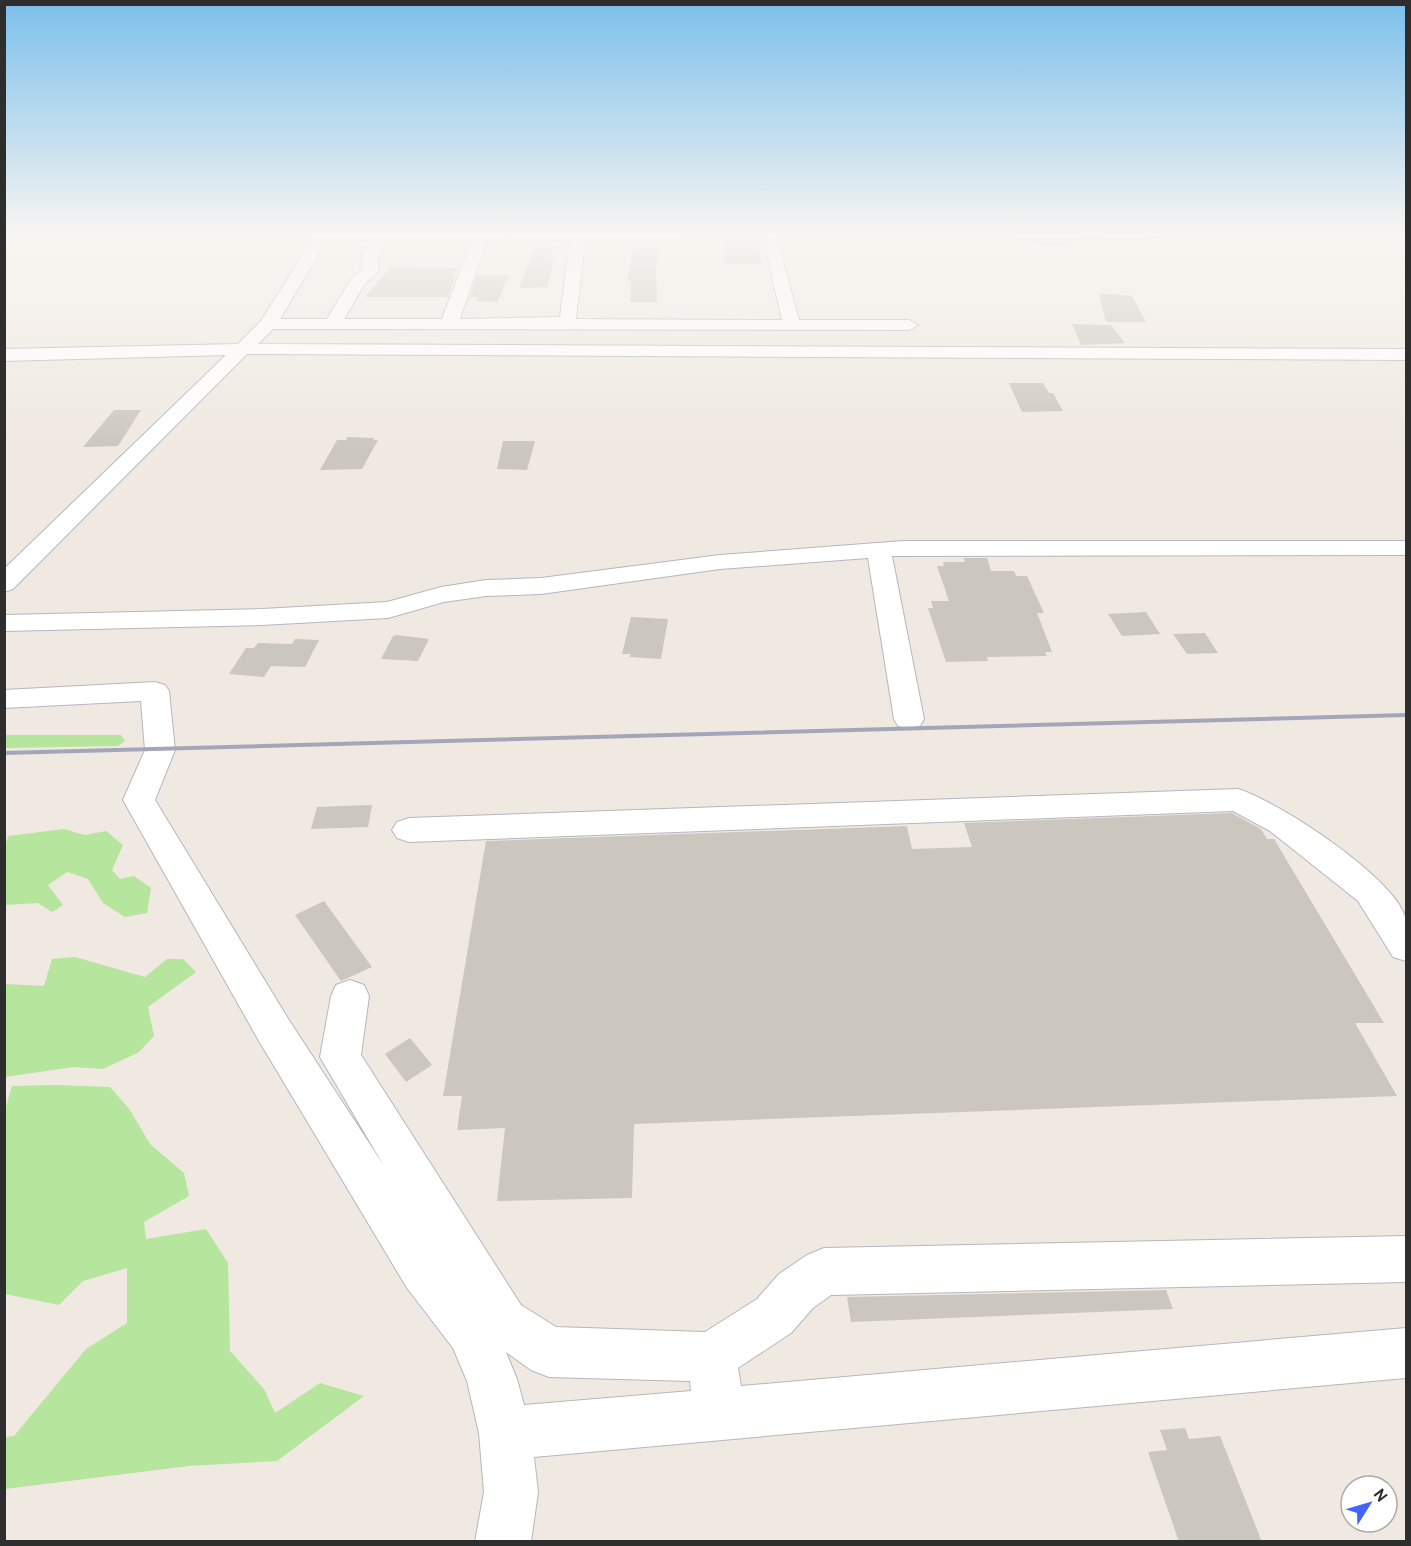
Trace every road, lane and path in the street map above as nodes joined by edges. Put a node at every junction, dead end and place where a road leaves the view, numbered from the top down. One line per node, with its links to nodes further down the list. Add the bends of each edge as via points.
1 (279, 307): 6 (street)
2 (342, 307): 7 (street)
3 (456, 307): 8 (street)
4 (569, 307): 9 (street, via 568,319)
5 (788, 307): 10 (street)
6 (268, 324): 7 (street); 12 (street)
7 (332, 325): 8 (street)
8 (447, 325): 9 (street)
9 (561, 325): 10 (street)
10 (792, 325): 11 (street)
11 (909, 326)
12 (243, 349): 13 (street); 14 (street); 17 (street)
13 (4, 355)
14 (1407, 355)
15 (1407, 548): 16 (street)
16 (879, 550): 18 (street, via 666,568 541,586 486,588 441,595 388,610); 20 (street)
17 (4, 584)
18 (4, 623)
19 (4, 699): 28 (street, via 155,691 160,750 139,800 273,1029 417,1261 470,1331 492,1379)
20 (909, 719)
21 (409, 830): 22 (street, via 1239,800 1282,822 1370,892)
22 (1407, 947)
23 (350, 996): 26 (street, via 340,1058 504,1322 549,1352)
24 (1407, 1259): 26 (street, via 824,1272 796,1291 774,1316)
25 (1407, 1353): 27 (street)
26 (711, 1356): 27 (street)
27 (720, 1414): 28 (street)
28 (505, 1433): 29 (street, via 511,1492)
29 (504, 1542)

